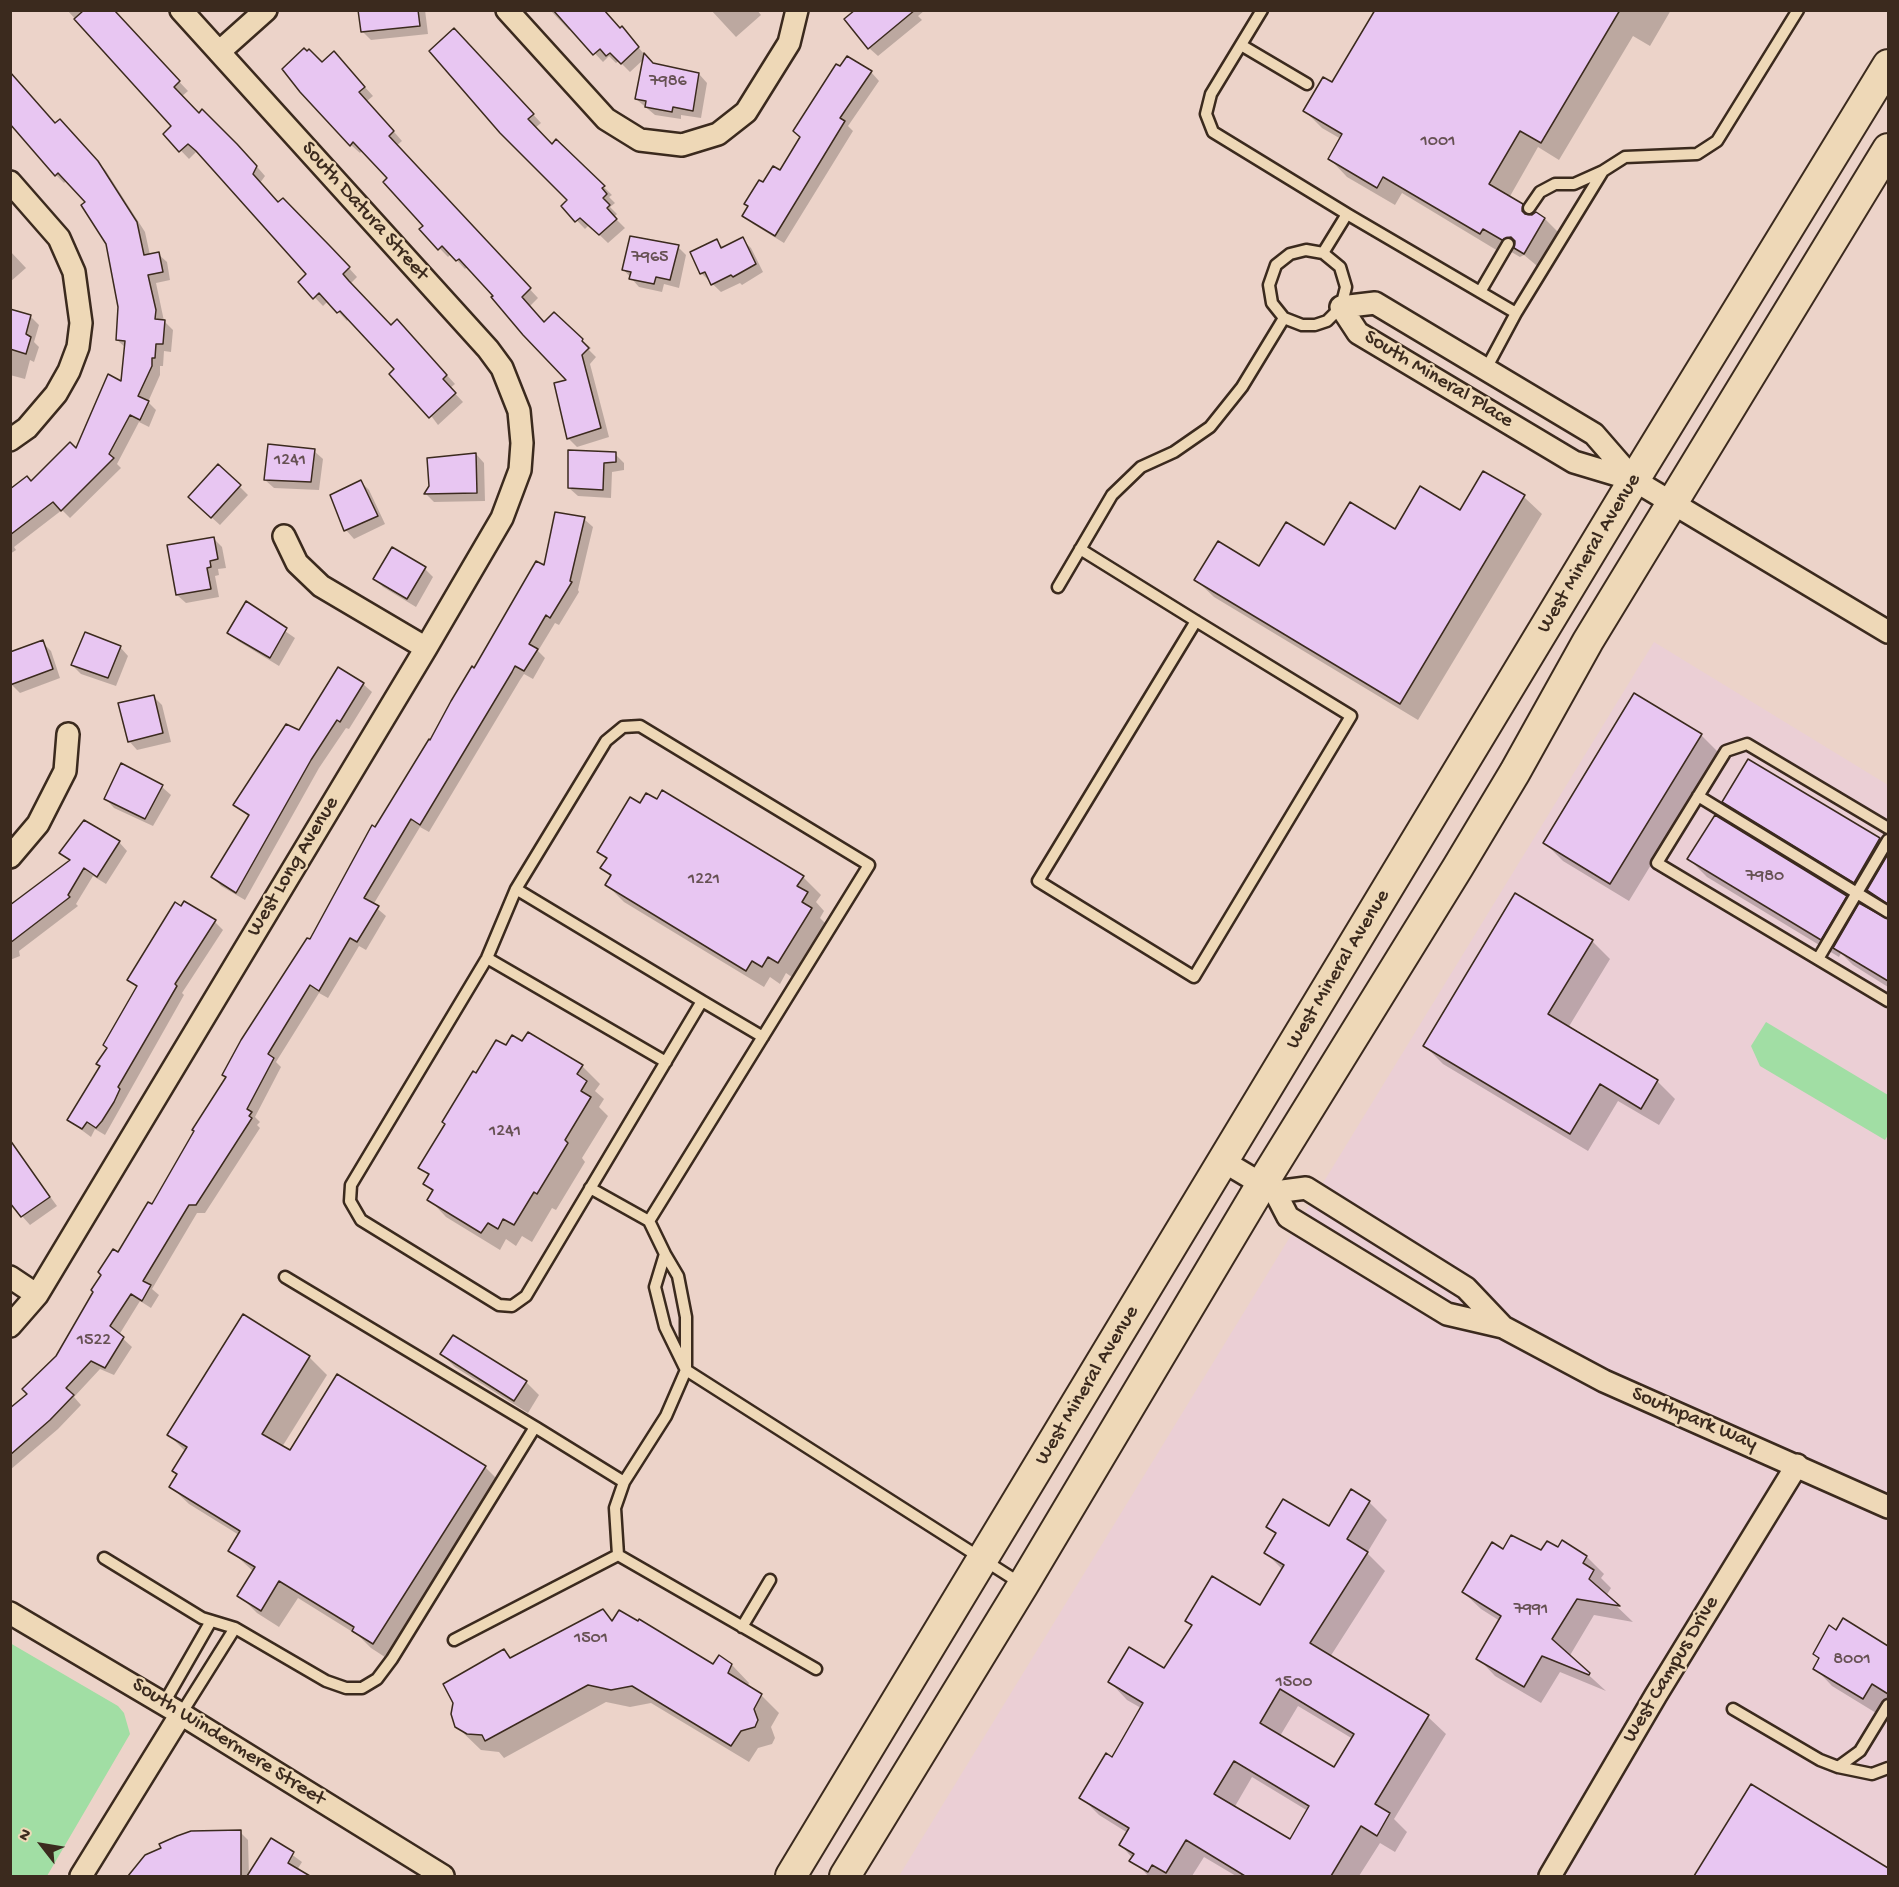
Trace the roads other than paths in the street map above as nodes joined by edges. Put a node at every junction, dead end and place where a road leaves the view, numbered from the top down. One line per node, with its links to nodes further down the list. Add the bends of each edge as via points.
1 (181, 10): 8 (street, South Datura Street)
2 (266, 10): 8 (street)
3 (507, 10): 4 (street, via 606,119 640,140 682,145 731,127 752,104 789,43)
4 (797, 10)
5 (1262, 10): 7 (lane)
6 (1798, 10): 12 (lane, via 1717,141 1697,154 1625,157)
7 (1241, 45): 10 (lane); 15 (lane, via 1211,94 1206,114 1213,132)
8 (219, 52): 23 (street, South Datura Street, via 488,349 513,391)
9 (1888, 65): 25 (main road, West Mineral Avenue)
10 (1307, 84)
11 (1888, 149): 26 (main road, West Mineral Avenue)
12 (1603, 171): 14 (lane, via 1574,184 1556,184 1540,192); 20 (lane)
13 (10, 182): 24 (street, via 58,238 74,272 81,324 78,347 60,386 27,428)
14 (1529, 208)
15 (1347, 214): 17 (lane); 18 (lane)
16 (1508, 244): 18 (lane)
17 (1323, 253): 19 (lane, via 1340,267 1346,287); 21 (lane, via 1306,250 1290,254 1276,265 1269,285 1272,303)
18 (1480, 292): 20 (lane)
19 (1341, 307): 21 (lane, via 1327,321 1315,325); 22 (street, South Mineral Place, via 1375,303); 25 (street, South Mineral Place, via 1358,333 1574,462)
20 (1516, 313): 22 (lane)
21 (1284, 318): 28 (lane, via 1242,387 1210,427 1174,452 1140,467 1112,495)
22 (1486, 369): 25 (street, South Mineral Place, via 1594,434)
23 (521, 428): 32 (street, West Long Avenue, via 520,470 511,499)
24 (10, 440)
25 (1634, 480): 26 (street, South Mineral Place); 47 (main road, West Mineral Avenue)
26 (1672, 502): 31 (street, South Mineral Place); 49 (main road, West Mineral Avenue)
27 (284, 536): 32 (street, via 297,563 321,586)
28 (1080, 549): 29 (lane); 30 (lane)
29 (1058, 587)
30 (1196, 621): 30 (lane, via 1351,716 1194,977 1038,881)
31 (1888, 632)
32 (426, 648): 54 (street, West Long Avenue)
33 (68, 734): 37 (street, via 65,771 38,824)
34 (1698, 796): 35 (lane, via 1726,751 1747,744); 39 (lane); 42 (lane, via 1657,863)
35 (1888, 828)
36 (1888, 840): 39 (lane)
37 (10, 857)
38 (516, 889): 41 (lane); 43 (lane); 45 (lane, via 606,741 622,727 640,726 869,865)
39 (1857, 892): 40 (lane); 42 (lane)
40 (1888, 912)
41 (487, 958): 46 (lane); 48 (lane, via 351,1185 350,1201 361,1220 499,1305 512,1306 526,1296)
42 (1818, 959): 44 (lane)
43 (702, 1001): 45 (lane); 46 (lane)
44 (1888, 1001)
45 (763, 1037): 50 (lane)
46 (666, 1062): 48 (lane)
47 (1223, 1161): 49 (street, Southpark Way); 64 (main road, West Mineral Avenue)
48 (590, 1188): 50 (lane)
49 (1268, 1188): 56 (street, Southpark Way, via 1288,1216 1447,1314); 56 (street, Southpark Way, via 1306,1188 1466,1288); 66 (main road, West Mineral Avenue)
50 (649, 1221): 51 (lane)
51 (665, 1254): 57 (lane, via 678,1276 686,1317); 57 (lane, via 655,1287 665,1328)
52 (10, 1277): 54 (street)
53 (285, 1277): 58 (lane)
54 (37, 1295): 55 (street, West Long Avenue)
55 (10, 1326)
56 (1503, 1327): 59 (street, Southpark Way, via 1604,1382)
57 (686, 1370): 60 (lane, via 666,1416); 64 (lane)
58 (535, 1427): 60 (lane); 70 (lane, via 377,1679 362,1688 346,1688 326,1681)
59 (1797, 1465): 61 (street, Southpark Way); 82 (street, West Campus Drive)
60 (624, 1482): 62 (lane, via 615,1508)
61 (1888, 1507)
62 (618, 1555): 69 (lane); 71 (lane)
63 (104, 1558): 68 (lane)
64 (982, 1561): 66 (lane); 80 (main road, West Mineral Avenue)
65 (770, 1580): 69 (lane)
66 (1023, 1585): 81 (main road, West Mineral Avenue)
67 (10, 1613): 74 (street, South Windermere Street)
68 (211, 1621): 70 (lane); 74 (lane)
69 (742, 1627): 72 (lane)
70 (235, 1628): 74 (lane)
71 (454, 1640)
72 (816, 1669)
73 (1888, 1705): 76 (lane, via 1860,1751)
74 (173, 1708): 78 (street, South Windermere Street); 79 (street)
75 (1733, 1709): 76 (lane)
76 (1838, 1767): 77 (lane, via 1872,1774)
77 (1888, 1768)
78 (432, 1874)
79 (81, 1876)
80 (791, 1876)
81 (845, 1876)
82 (1550, 1876)

